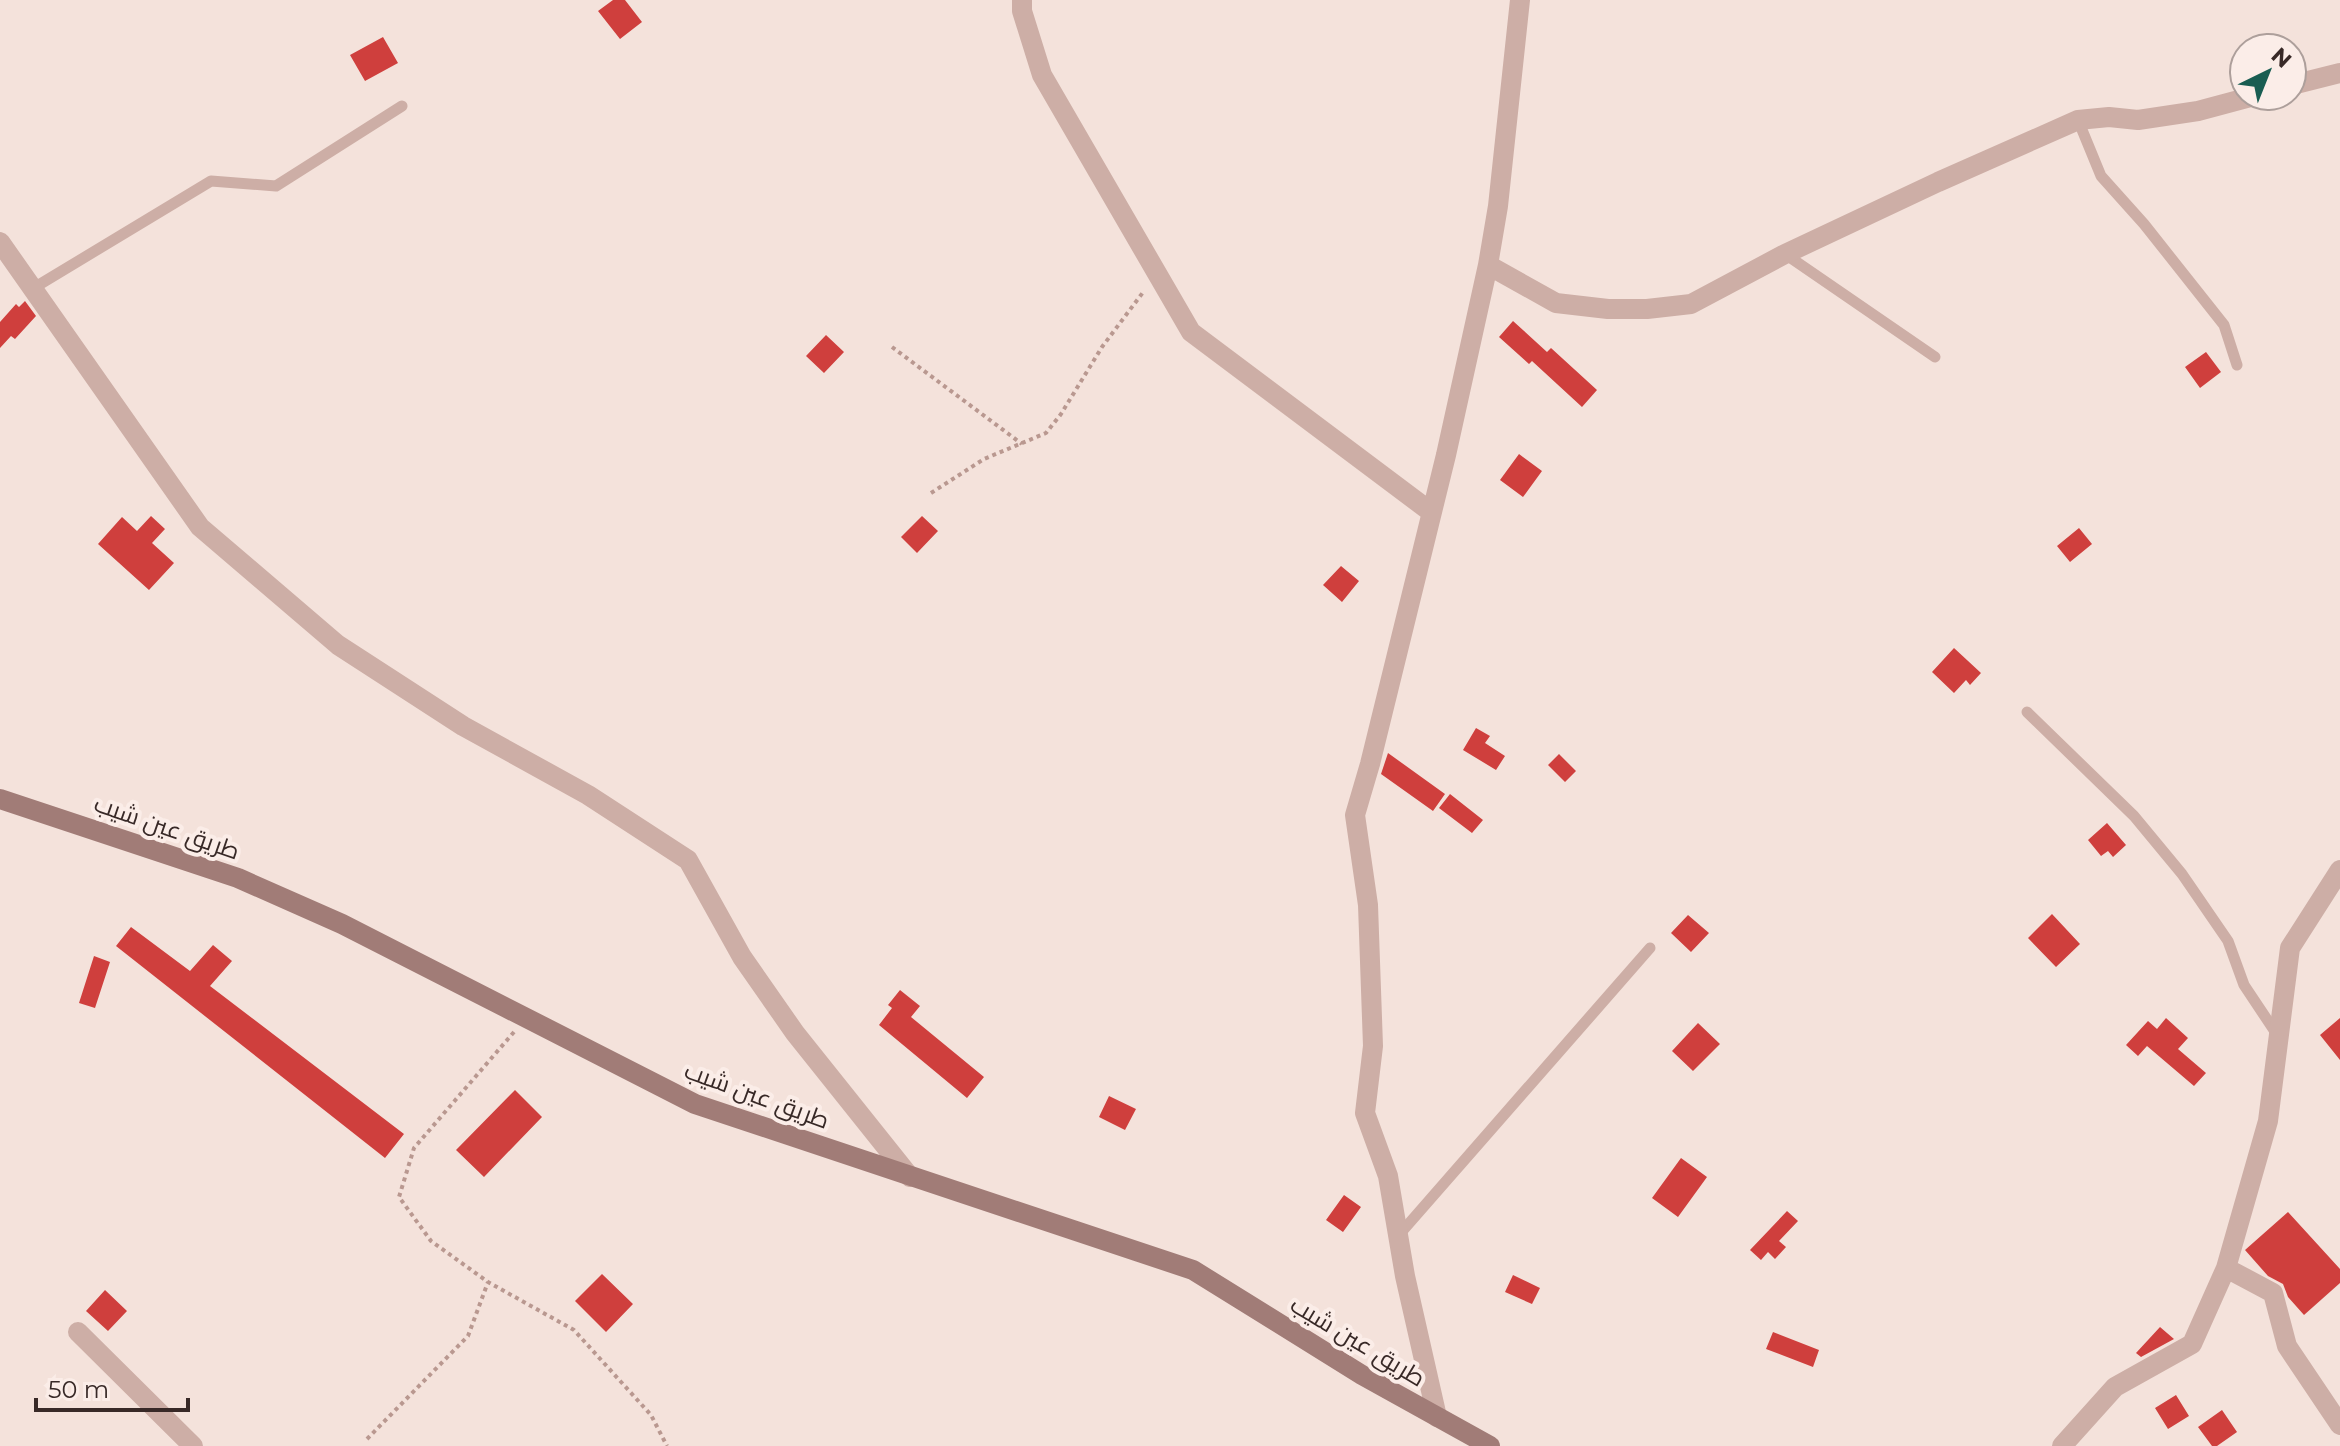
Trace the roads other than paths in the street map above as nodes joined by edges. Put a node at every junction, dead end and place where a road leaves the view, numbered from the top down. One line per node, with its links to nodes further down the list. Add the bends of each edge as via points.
1 (1022, 0): 14 (street, via 1042,75 1191,332)
2 (1520, 0): 10 (street)
3 (2340, 73): 4 (street)
4 (2308, 81)
5 (2228, 103): 7 (street, via 2138,120)
6 (402, 106): 11 (lane, via 276,186 211,181)
7 (2078, 120): 9 (street); 13 (lane, via 2101,176 2224,325)
8 (0, 242): 11 (street)
9 (1785, 254): 10 (street, via 1691,304 1647,309 1556,303); 12 (lane)
10 (1488, 265): 14 (street)
11 (32, 289): 20 (street, via 200,527 338,645 688,860 742,957 795,1033)
12 (1935, 357)
13 (2237, 365)
14 (1431, 512): 21 (street, via 1355,815 1369,921 1373,1046 1365,1113 1388,1176)
15 (2027, 712): 19 (lane, via 2134,816 2182,874 2228,941 2244,985)
16 (0, 799): 20 (main road, طريق عين شيب, via 238,878 342,924 695,1104)
17 (2340, 870): 19 (street, via 2290,948)
18 (1650, 948): 21 (lane)
19 (2279, 1036): 22 (street, via 2268,1121)
20 (910, 1177): 24 (main road, طريق عين شيب, via 1193,1270)
21 (1398, 1236): 24 (street)
22 (2226, 1268): 25 (street, via 2273,1293 2287,1346); 28 (street, via 2192,1344 2115,1387)
23 (78, 1332): 26 (street)
24 (1437, 1417): 27 (main road, طريق عين شيب)
25 (2340, 1425)
26 (193, 1446)
27 (1490, 1446)
28 (2062, 1446)

